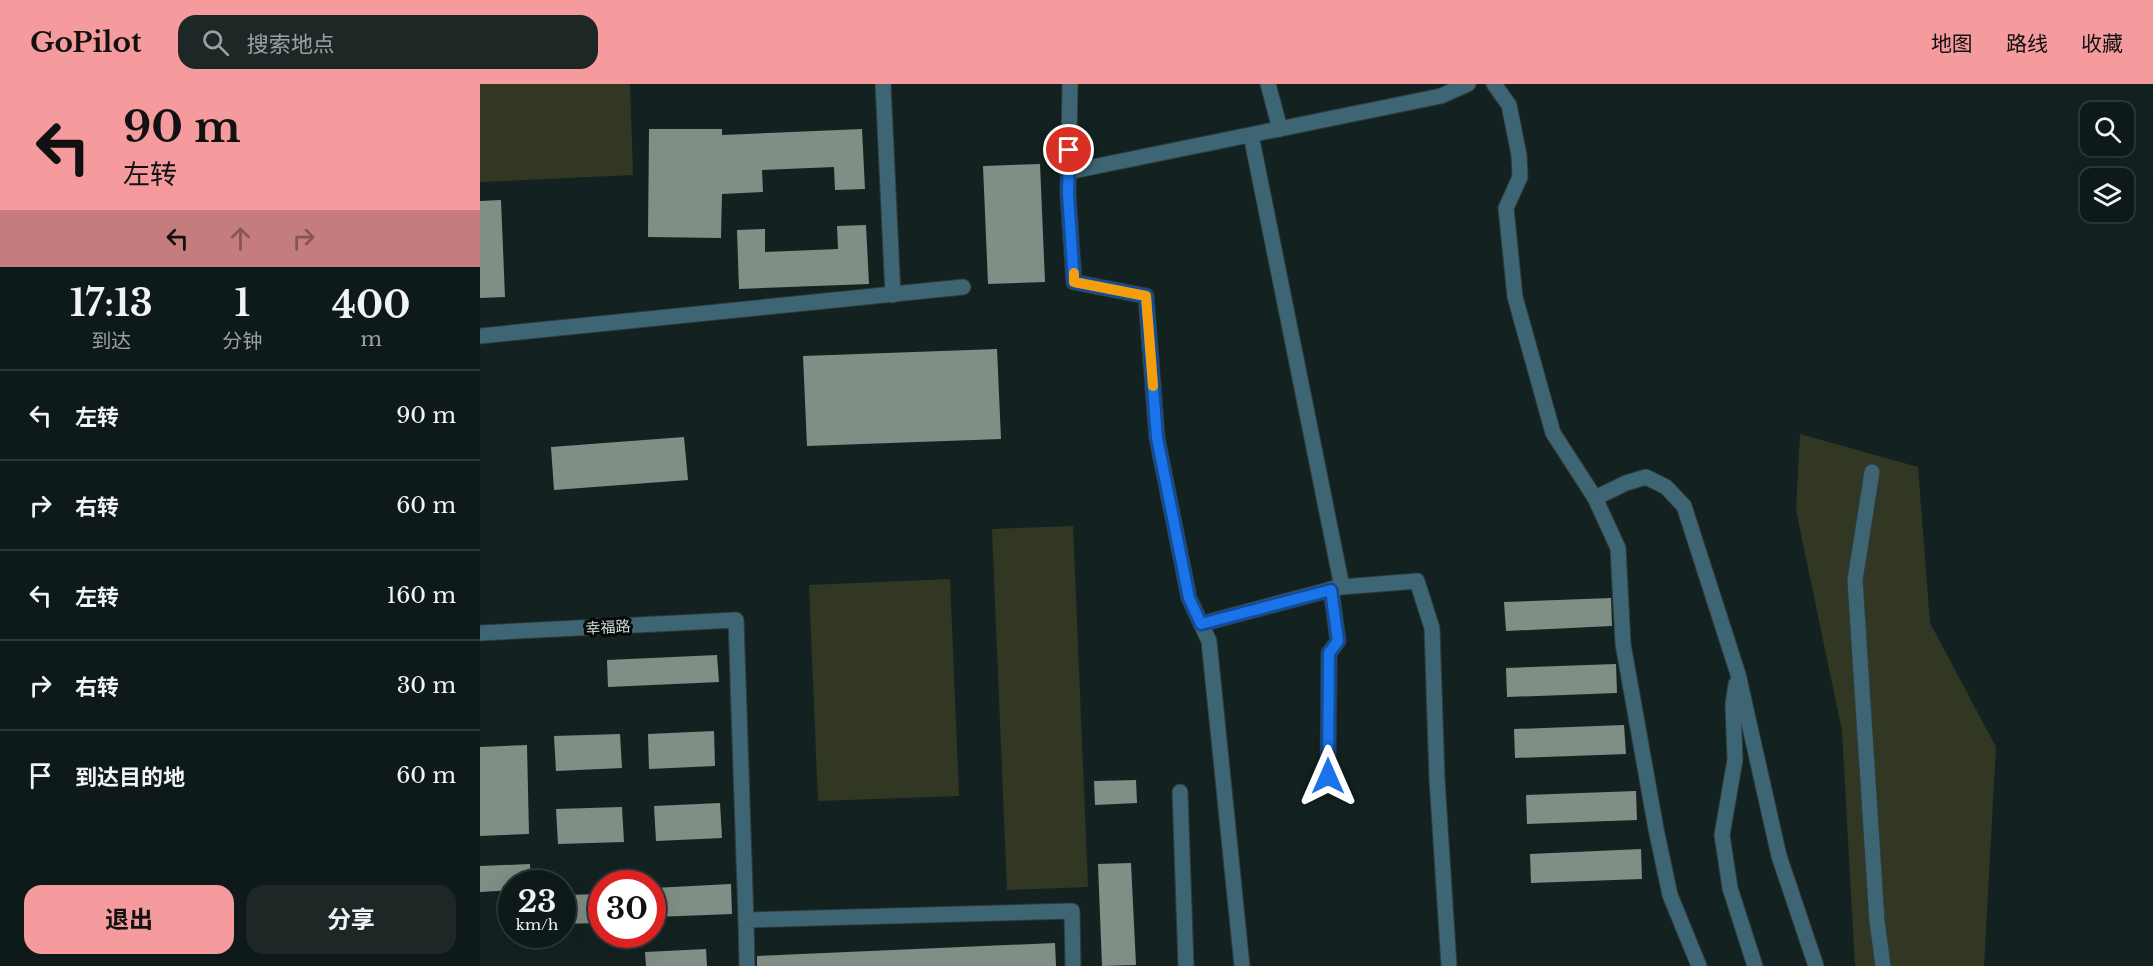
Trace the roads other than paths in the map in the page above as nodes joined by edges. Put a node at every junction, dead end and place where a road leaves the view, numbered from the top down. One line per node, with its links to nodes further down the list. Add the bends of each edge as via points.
1 (883, 84): 11 (street)
2 (1070, 84): 9 (street)
3 (1268, 84): 7 (street)
4 (1468, 84): 6 (street)
5 (1494, 84): 14 (street, via 1509,105 1519,155 1520,177 1506,208 1515,297 1553,433)
6 (1439, 90): 7 (street)
7 (1280, 129): 8 (street)
8 (1251, 135): 9 (street); 15 (street)
9 (1068, 172): 16 (street, via 1074,282 1146,296 1157,438 1189,598)
10 (963, 286): 11 (street)
11 (893, 295): 12 (street)
12 (480, 336)
13 (1872, 472): 30 (street, via 1855,580)
14 (1595, 498): 18 (street, via 1646,477 1666,487 1684,507); 27 (street, via 1618,548 1623,644 1670,895)
15 (1337, 588): 16 (street); 19 (street, via 1338,641 1329,653); 26 (street, via 1417,581 1432,628)
16 (1201, 624): 25 (street, via 1209,641)
17 (480, 633): 21 (street, 幸福路, via 736,620)
18 (1738, 674): 28 (street, via 1733,705 1735,760 1722,835 1730,888); 29 (street, via 1779,856)
19 (1328, 776)
20 (1180, 792): 24 (street)
21 (746, 920): 22 (street); 23 (street, via 1072,911)
22 (747, 966)
23 (1073, 966)
24 (1186, 966)
25 (1242, 966)
26 (1449, 966)
27 (1699, 966)
28 (1755, 966)
29 (1816, 966)
30 (1883, 966)

